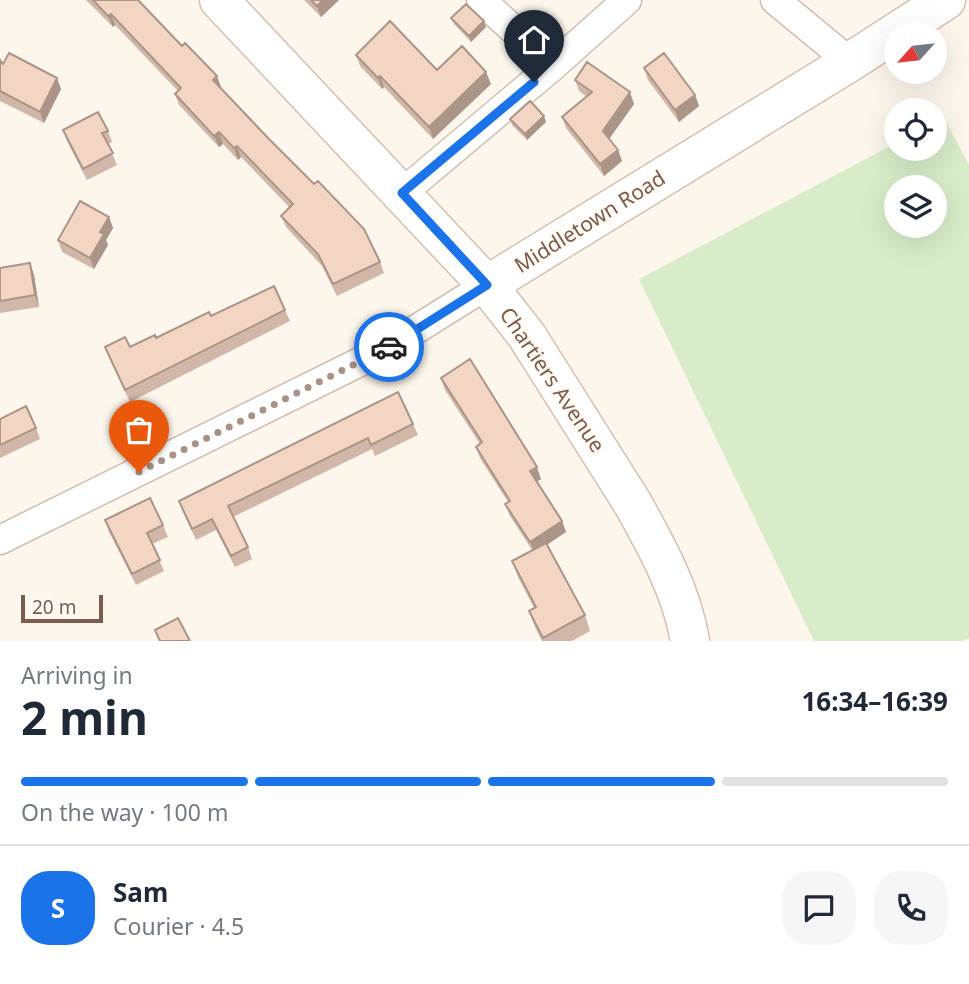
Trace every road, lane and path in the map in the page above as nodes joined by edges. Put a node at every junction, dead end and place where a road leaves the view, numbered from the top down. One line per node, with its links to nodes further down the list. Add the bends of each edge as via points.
1 (219, 0): 8 (street, Chartiers Avenue)
2 (481, 0): 7 (street)
3 (627, 0): 7 (street)
4 (775, 0): 6 (street)
5 (946, 0): 6 (street, Middletown Road)
6 (850, 62): 9 (street, Middletown Road)
7 (553, 66): 8 (street)
8 (402, 193): 9 (street, Chartiers Avenue)
9 (487, 285): 10 (street, Middletown Road, via 380,352); 11 (street, Chartiers Avenue, via 527,336 633,504 676,589)
10 (0, 541)
11 (690, 641)

